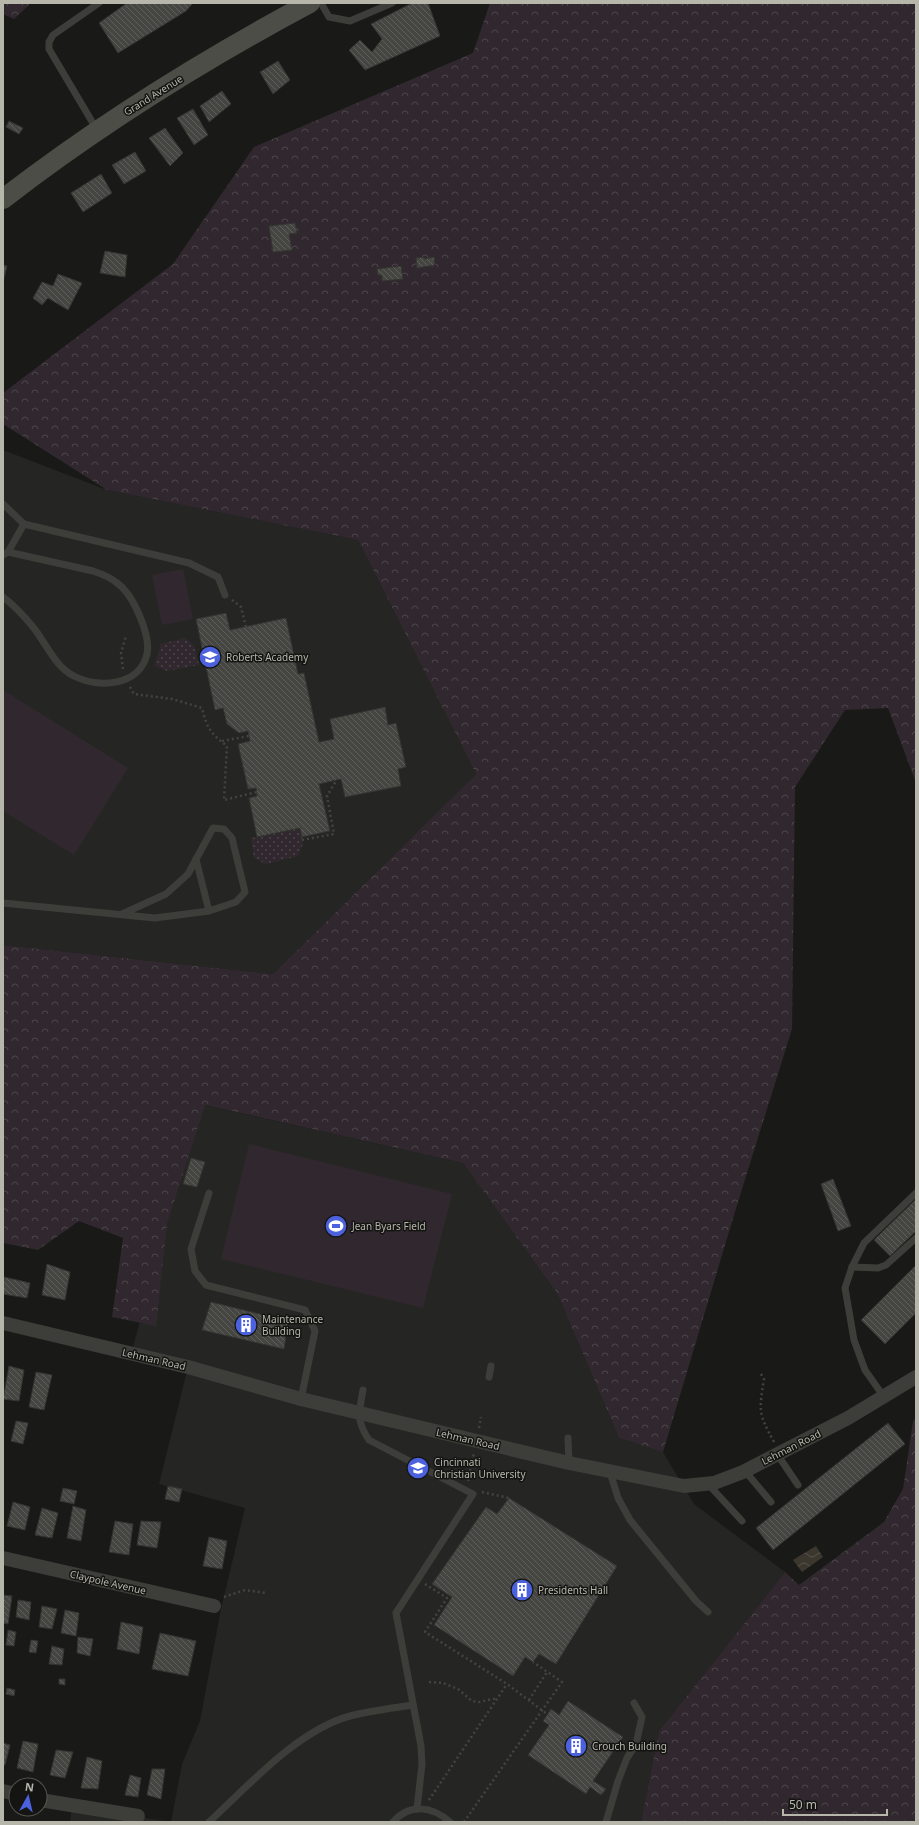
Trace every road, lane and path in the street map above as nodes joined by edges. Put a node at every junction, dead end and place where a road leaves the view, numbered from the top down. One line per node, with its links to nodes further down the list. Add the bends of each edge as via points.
1 (99, 3): 5 (lane, via 53,35 49,42 49,49)
2 (310, 3): 5 (street, Grand Avenue)
3 (321, 3): 4 (lane, via 329,17 350,21)
4 (392, 3)
5 (97, 130): 6 (street, Grand Avenue)
6 (3, 199)
7 (3, 504): 8 (lane)
8 (24, 524): 9 (lane); 10 (lane, via 189,563 218,577)
9 (6, 553): 11 (lane, via 93,571 118,584 129,595 144,628 148,643 147,655 141,667 127,680 107,684 87,682 72,676 58,662 16,607)
10 (225, 595): 12 (path, via 241,607)
11 (3, 597)
12 (246, 627)
13 (126, 636): 14 (path, via 121,653)
14 (123, 669)
15 (128, 685): 17 (path, via 134,694 172,699 202,708 206,724)
16 (249, 736): 17 (path)
17 (221, 741): 19 (path, via 226,746 224,800)
18 (336, 781): 20 (path, via 327,796 334,834)
19 (257, 792)
20 (302, 840)
21 (196, 859): 23 (lane); 23 (lane, via 213,828 224,829 232,838 245,892 236,902); 24 (lane, via 188,874 166,894)
22 (3, 903): 24 (lane)
23 (209, 911): 24 (lane, via 155,918)
24 (122, 914)
25 (209, 1193): 36 (lane, via 191,1249 195,1271 206,1285 305,1310 315,1331)
26 (916, 1193): 28 (lane, via 864,1243)
27 (916, 1238): 28 (lane, via 886,1265 878,1268)
28 (852, 1267): 35 (lane, via 845,1288 854,1340 865,1370)
29 (3, 1323): 36 (street, Lehman Road, via 188,1367)
30 (491, 1366): 32 (lane)
31 (761, 1374): 42 (path, via 764,1379 760,1409)
32 (488, 1377)
33 (916, 1377): 35 (street, Lehman Road)
34 (363, 1390): 37 (lane)
35 (884, 1397): 42 (street, Lehman Road)
36 (301, 1399): 37 (street, Lehman Road)
37 (359, 1412): 43 (street, Lehman Road); 54 (lane, via 361,1428 369,1440 473,1494)
38 (481, 1417): 39 (path)
39 (478, 1431)
40 (568, 1438): 43 (lane)
41 (474, 1450): 48 (path)
42 (778, 1454): 44 (street, Lehman Road); 47 (lane)
43 (569, 1463): 45 (street, Lehman Road)
44 (745, 1471): 46 (street, Lehman Road); 51 (lane)
45 (610, 1472): 46 (street, Lehman Road, via 684,1486); 57 (lane, via 618,1498 630,1520 696,1601)
46 (708, 1484): 52 (lane)
47 (798, 1485)
48 (467, 1489)
49 (481, 1492): 50 (path)
50 (509, 1498)
51 (771, 1502)
52 (742, 1521)
53 (3, 1558): 56 (street, Claypole Avenue)
54 (418, 1579): 61 (path, via 447,1598 425,1632); 65 (lane, via 396,1613)
55 (266, 1593): 56 (path, via 245,1590)
56 (218, 1602)
57 (708, 1612)
58 (533, 1662): 59 (path)
59 (547, 1672): 63 (path); 66 (path, via 562,1682)
60 (429, 1682): 62 (path, via 453,1687 472,1701)
61 (507, 1684): 62 (path); 63 (path)
62 (498, 1698): 70 (path, via 430,1798)
63 (529, 1700): 66 (path)
64 (634, 1703): 76 (lane, via 642,1717 636,1744 627,1758)
65 (413, 1705): 69 (lane, via 422,1764); 72 (lane, via 349,1716 323,1726 274,1762)
66 (541, 1709): 67 (path); 75 (path)
67 (547, 1714)
68 (48, 1801): 71 (street)
69 (417, 1809): 70 (lane); 73 (lane, via 399,1815)
70 (426, 1809): 74 (lane, via 441,1814)
71 (138, 1816)
72 (209, 1822)
73 (392, 1822)
74 (450, 1822)
75 (464, 1822)
76 (606, 1822)

